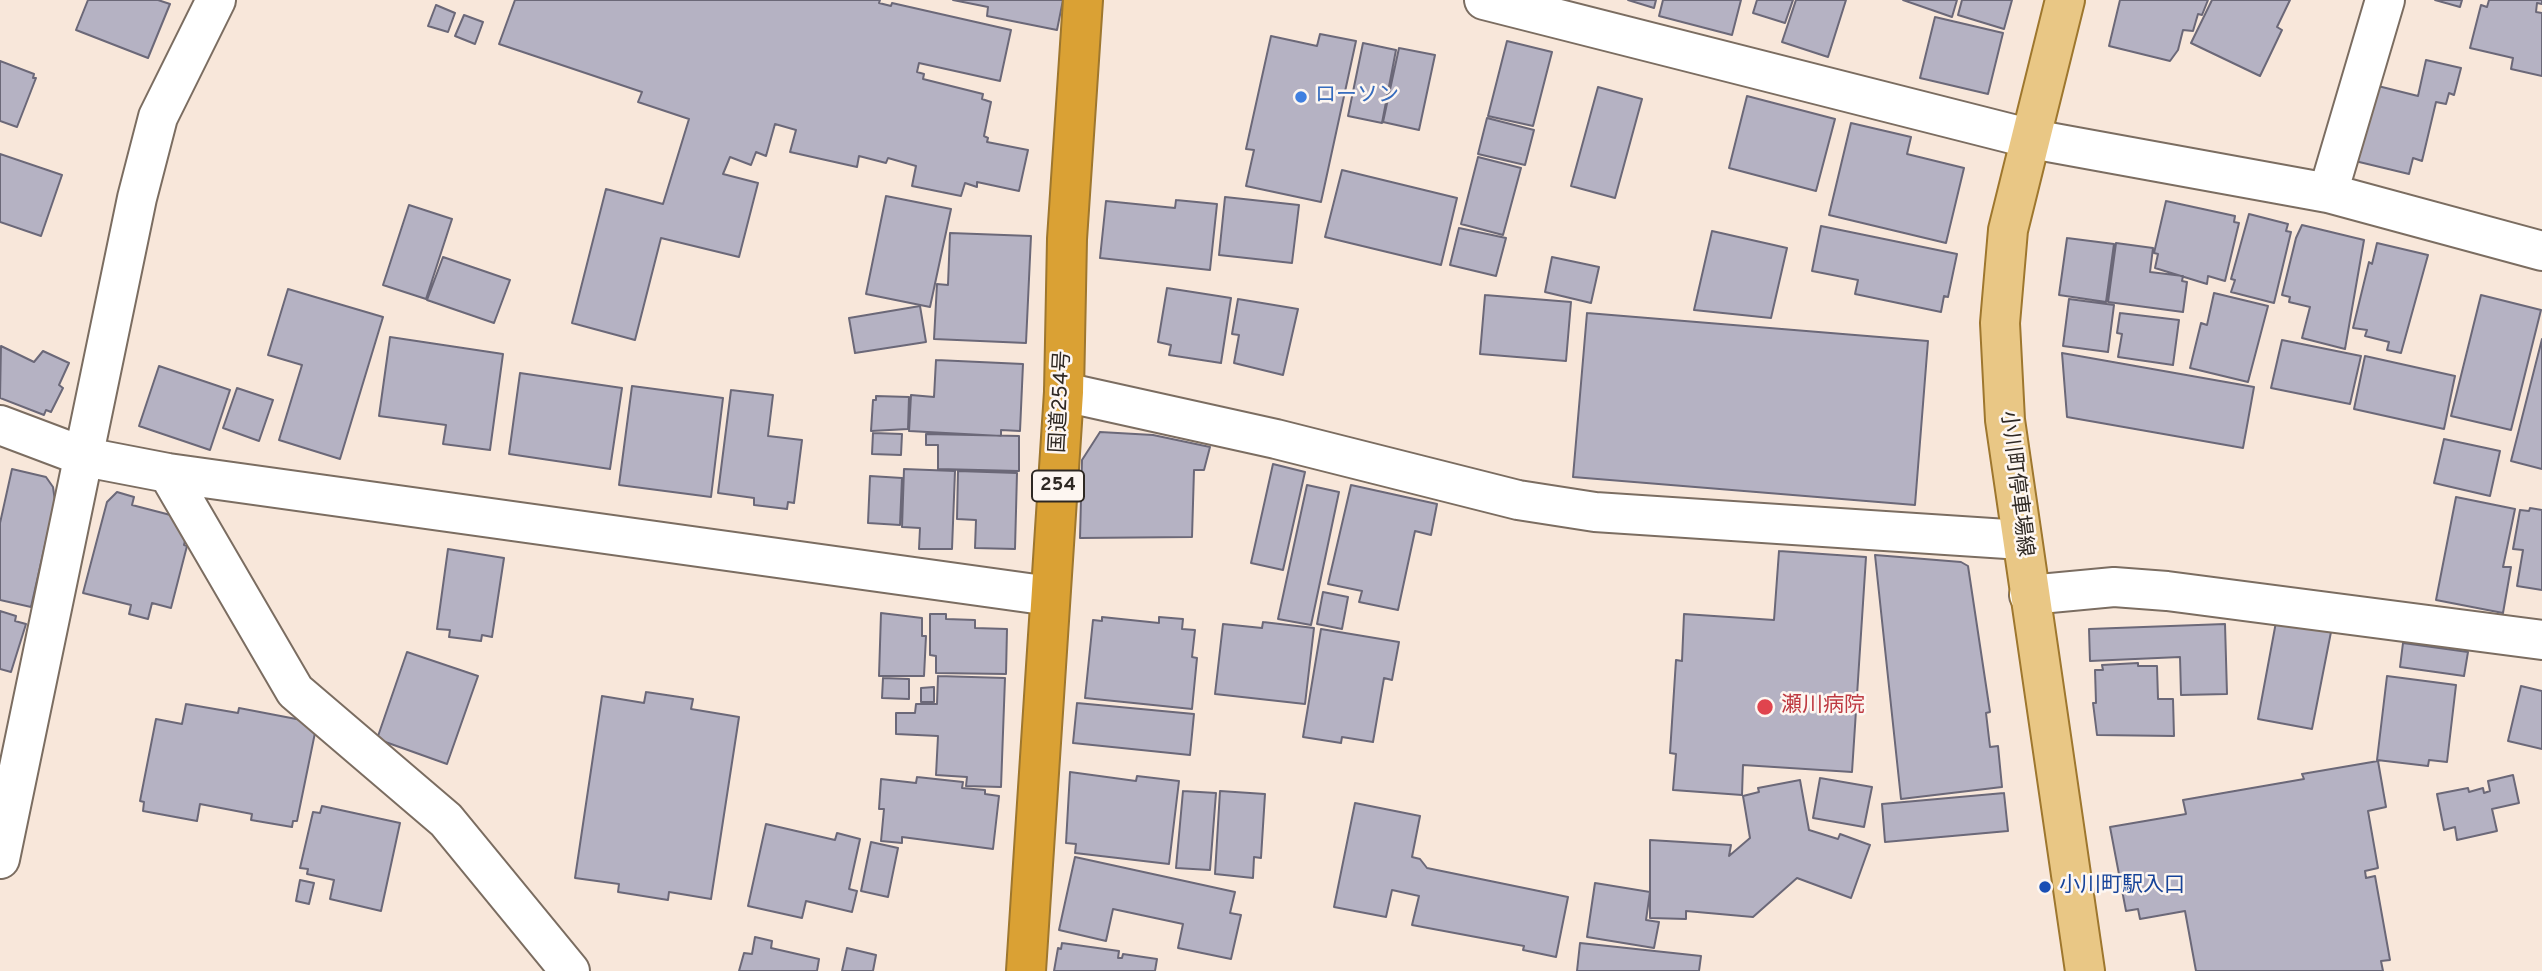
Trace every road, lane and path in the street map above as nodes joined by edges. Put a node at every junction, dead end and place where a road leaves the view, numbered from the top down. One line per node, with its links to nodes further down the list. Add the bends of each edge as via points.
1 (216, 0): 11 (street, via 158,117 137,198)
2 (1083, 0): 9 (highway, 国道254号 / 254, via 1069,198)
3 (1484, 0): 6 (street)
4 (2065, 0): 6 (main road, 小川町停車場線)
5 (2385, 0): 7 (street)
6 (2032, 139): 7 (street); 13 (main road, 小川町停車場線, via 2008,230 2000,323 2005,420)
7 (2328, 193): 8 (street)
8 (2542, 251)
9 (1064, 392): 13 (street, via 1518,500 1595,512); 15 (highway, 国道254号 / 254)
10 (0, 425): 11 (street)
11 (85, 457): 12 (street); 17 (street)
12 (168, 474): 15 (street); 18 (street, via 295,691 446,820)
13 (2022, 540): 14 (main road, 小川町停車場線)
14 (2029, 595): 16 (street, via 2113,587 2167,591); 20 (main road, 小川町停車場線)
15 (1049, 596): 19 (highway, 国道254号 / 254)
16 (2542, 640)
17 (0, 859)
18 (570, 971)
19 (1026, 971)
20 (2085, 971)

